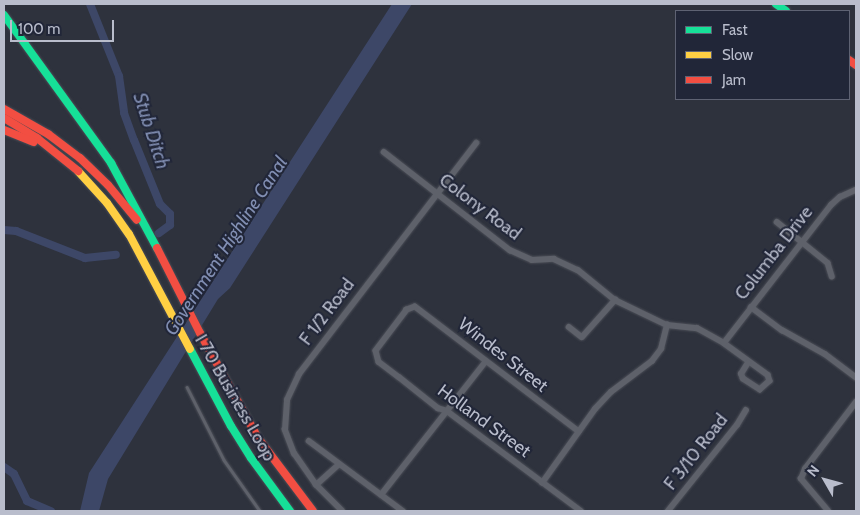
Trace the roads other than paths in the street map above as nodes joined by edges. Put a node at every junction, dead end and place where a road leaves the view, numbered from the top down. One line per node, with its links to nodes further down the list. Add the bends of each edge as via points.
1 (4, 15): 12 (main road, via 111,163)
2 (4, 109): 12 (main road, via 48,134 80,158 108,184)
3 (4, 118): 7 (main road, via 37,138)
4 (4, 130): 7 (main road, via 30,140)
5 (476, 143): 9 (street, F 1/2 Road)
6 (384, 152): 9 (street, Colony Road)
7 (78, 172): 34 (main road, I 70 Business Loop, via 107,203 129,234 189,351 245,449)
8 (856, 190): 11 (street, Columba Drive, via 830,205)
9 (437, 194): 14 (street, Colony Road, via 510,250 532,260 554,259 578,270); 31 (street, F 1/2 Road, via 291,389 287,400 286,430 294,454)
10 (777, 222): 11 (street)
11 (802, 242): 13 (street, via 828,263); 15 (street, Columba Drive)
12 (157, 248): 35 (main road, I 70 Business Loop, via 258,438)
13 (832, 276)
14 (615, 300): 17 (street, Colony Road); 18 (street, via 582,337)
15 (752, 307): 19 (street, Columba Drive); 22 (street)
16 (407, 310): 20 (street, Windes Street, via 415,307 421,310); 26 (street, Holland Street, via 376,351 379,362 438,408)
17 (667, 326): 19 (street, Colony Road, via 696,328); 27 (street, via 662,349 652,361 611,392)
18 (570, 327)
19 (724, 343): 21 (street, Colony Road)
20 (486, 361): 26 (street); 27 (street, Windes Street)
21 (748, 363): 21 (street, Colony Road, via 753,363 770,378 760,390 741,374)
22 (856, 377)
23 (187, 388): 33 (lane, via 224,460)
24 (856, 402): 40 (street, via 805,469 801,479)
25 (746, 410): 39 (street, F 3/10 Road)
26 (447, 411): 30 (street, Holland Street); 32 (street)
27 (579, 432): 30 (street)
28 (309, 441): 29 (street)
29 (339, 464): 31 (street); 32 (street)
30 (542, 482): 38 (street, Holland Street)
31 (316, 485): 36 (street, F 1/2 Road)
32 (381, 495): 37 (street)
33 (260, 511)
34 (290, 511)
35 (313, 511)
36 (342, 511)
37 (403, 511)
38 (580, 511)
39 (668, 511)
40 (828, 511)

